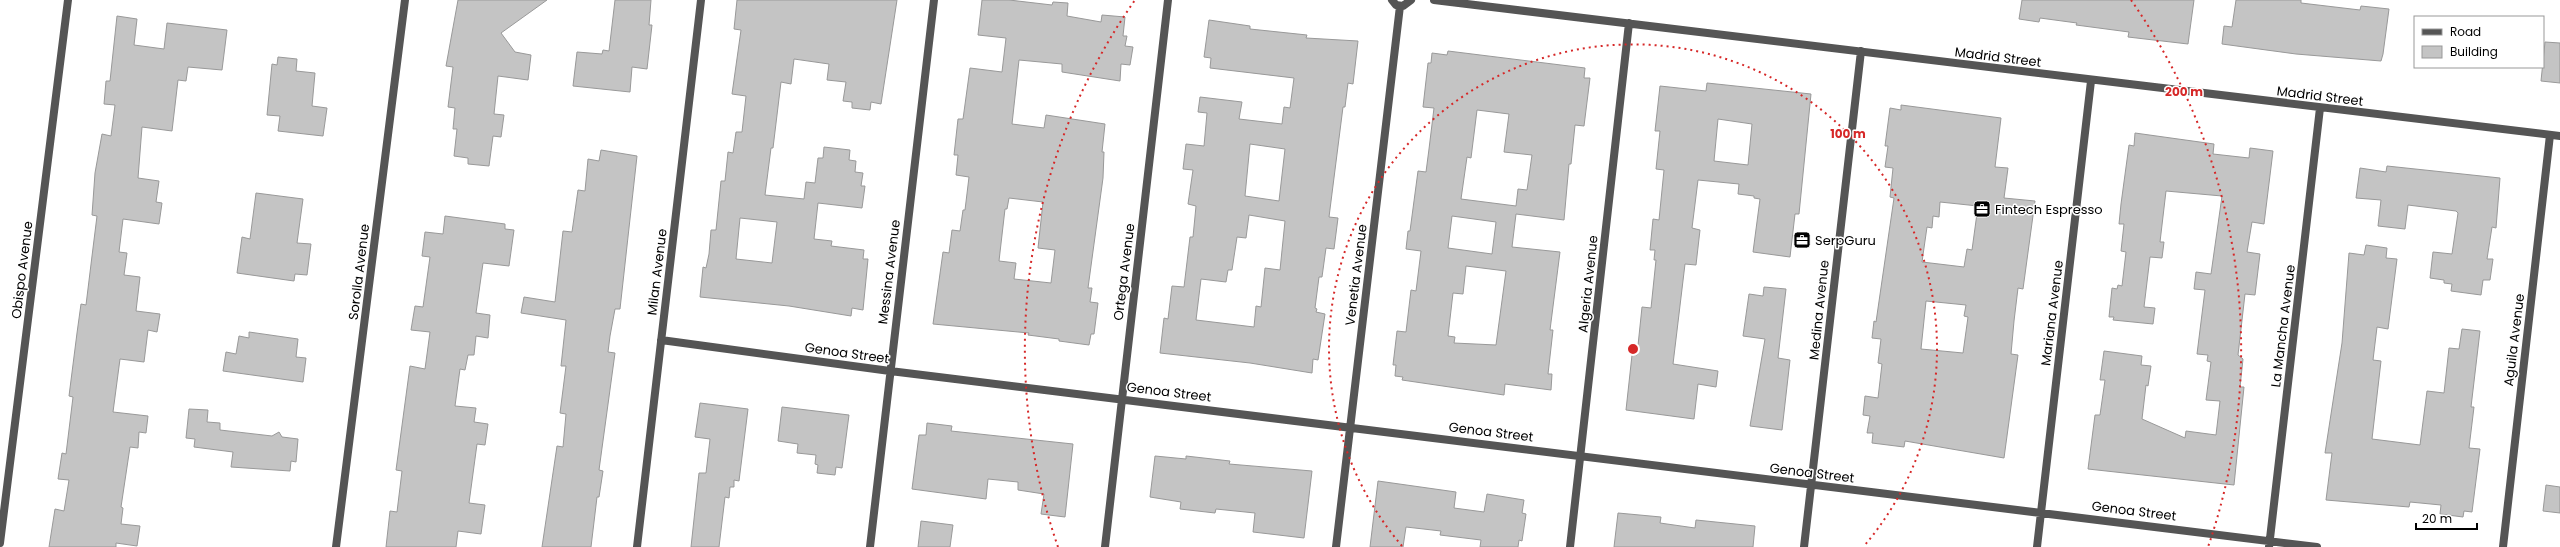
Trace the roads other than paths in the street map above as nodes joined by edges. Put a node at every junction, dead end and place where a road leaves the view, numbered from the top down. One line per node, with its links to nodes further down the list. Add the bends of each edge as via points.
1 (68, 0): 23 (street, Obispo Avenue)
2 (405, 0): 25 (street, Sorolla Avenue)
3 (701, 0): 16 (street, Milan Avenue)
4 (934, 0): 17 (street, Messina Avenue)
5 (1168, 0): 18 (street, Ortega Avenue)
6 (1392, 0): 9 (street)
7 (1411, 0): 9 (street)
8 (1434, 0): 10 (street, Madrid Street)
9 (1400, 6): 19 (street, Venetia Avenue)
10 (1629, 23): 11 (street, Madrid Street); 20 (street, Algeria Avenue)
11 (1861, 51): 12 (street, Madrid Street); 21 (street, Medina Avenue)
12 (2091, 81): 13 (street, Madrid Street); 22 (street, Mariana Avenue)
13 (2320, 108): 14 (street, Madrid Street); 24 (street, La Mancha Avenue)
14 (2550, 135): 15 (street, Madrid Street); 34 (street, Aguila Avenue)
15 (2560, 136)
16 (661, 340): 17 (street, Genoa Street); 26 (street, Milan Avenue)
17 (890, 371): 18 (street, Genoa Street); 27 (street, Messina Avenue)
18 (1122, 399): 19 (street, Genoa Street); 28 (street, Ortega Avenue)
19 (1350, 426): 20 (street, Genoa Street); 29 (street, Venetia Avenue)
20 (1581, 455): 21 (street, Genoa Street); 30 (street, Algeria Avenue)
21 (1811, 486): 22 (street, Genoa Street); 31 (street, Medina Avenue)
22 (2041, 512): 24 (street, Genoa Street); 32 (street, Mariana Avenue)
23 (0, 543)
24 (2269, 544): 33 (street, Genoa Street)
25 (336, 547)
26 (637, 547)
27 (870, 547)
28 (1105, 547)
29 (1336, 547)
30 (1570, 547)
31 (1804, 547)
32 (2037, 547)
33 (2317, 547)
34 (2502, 547)

